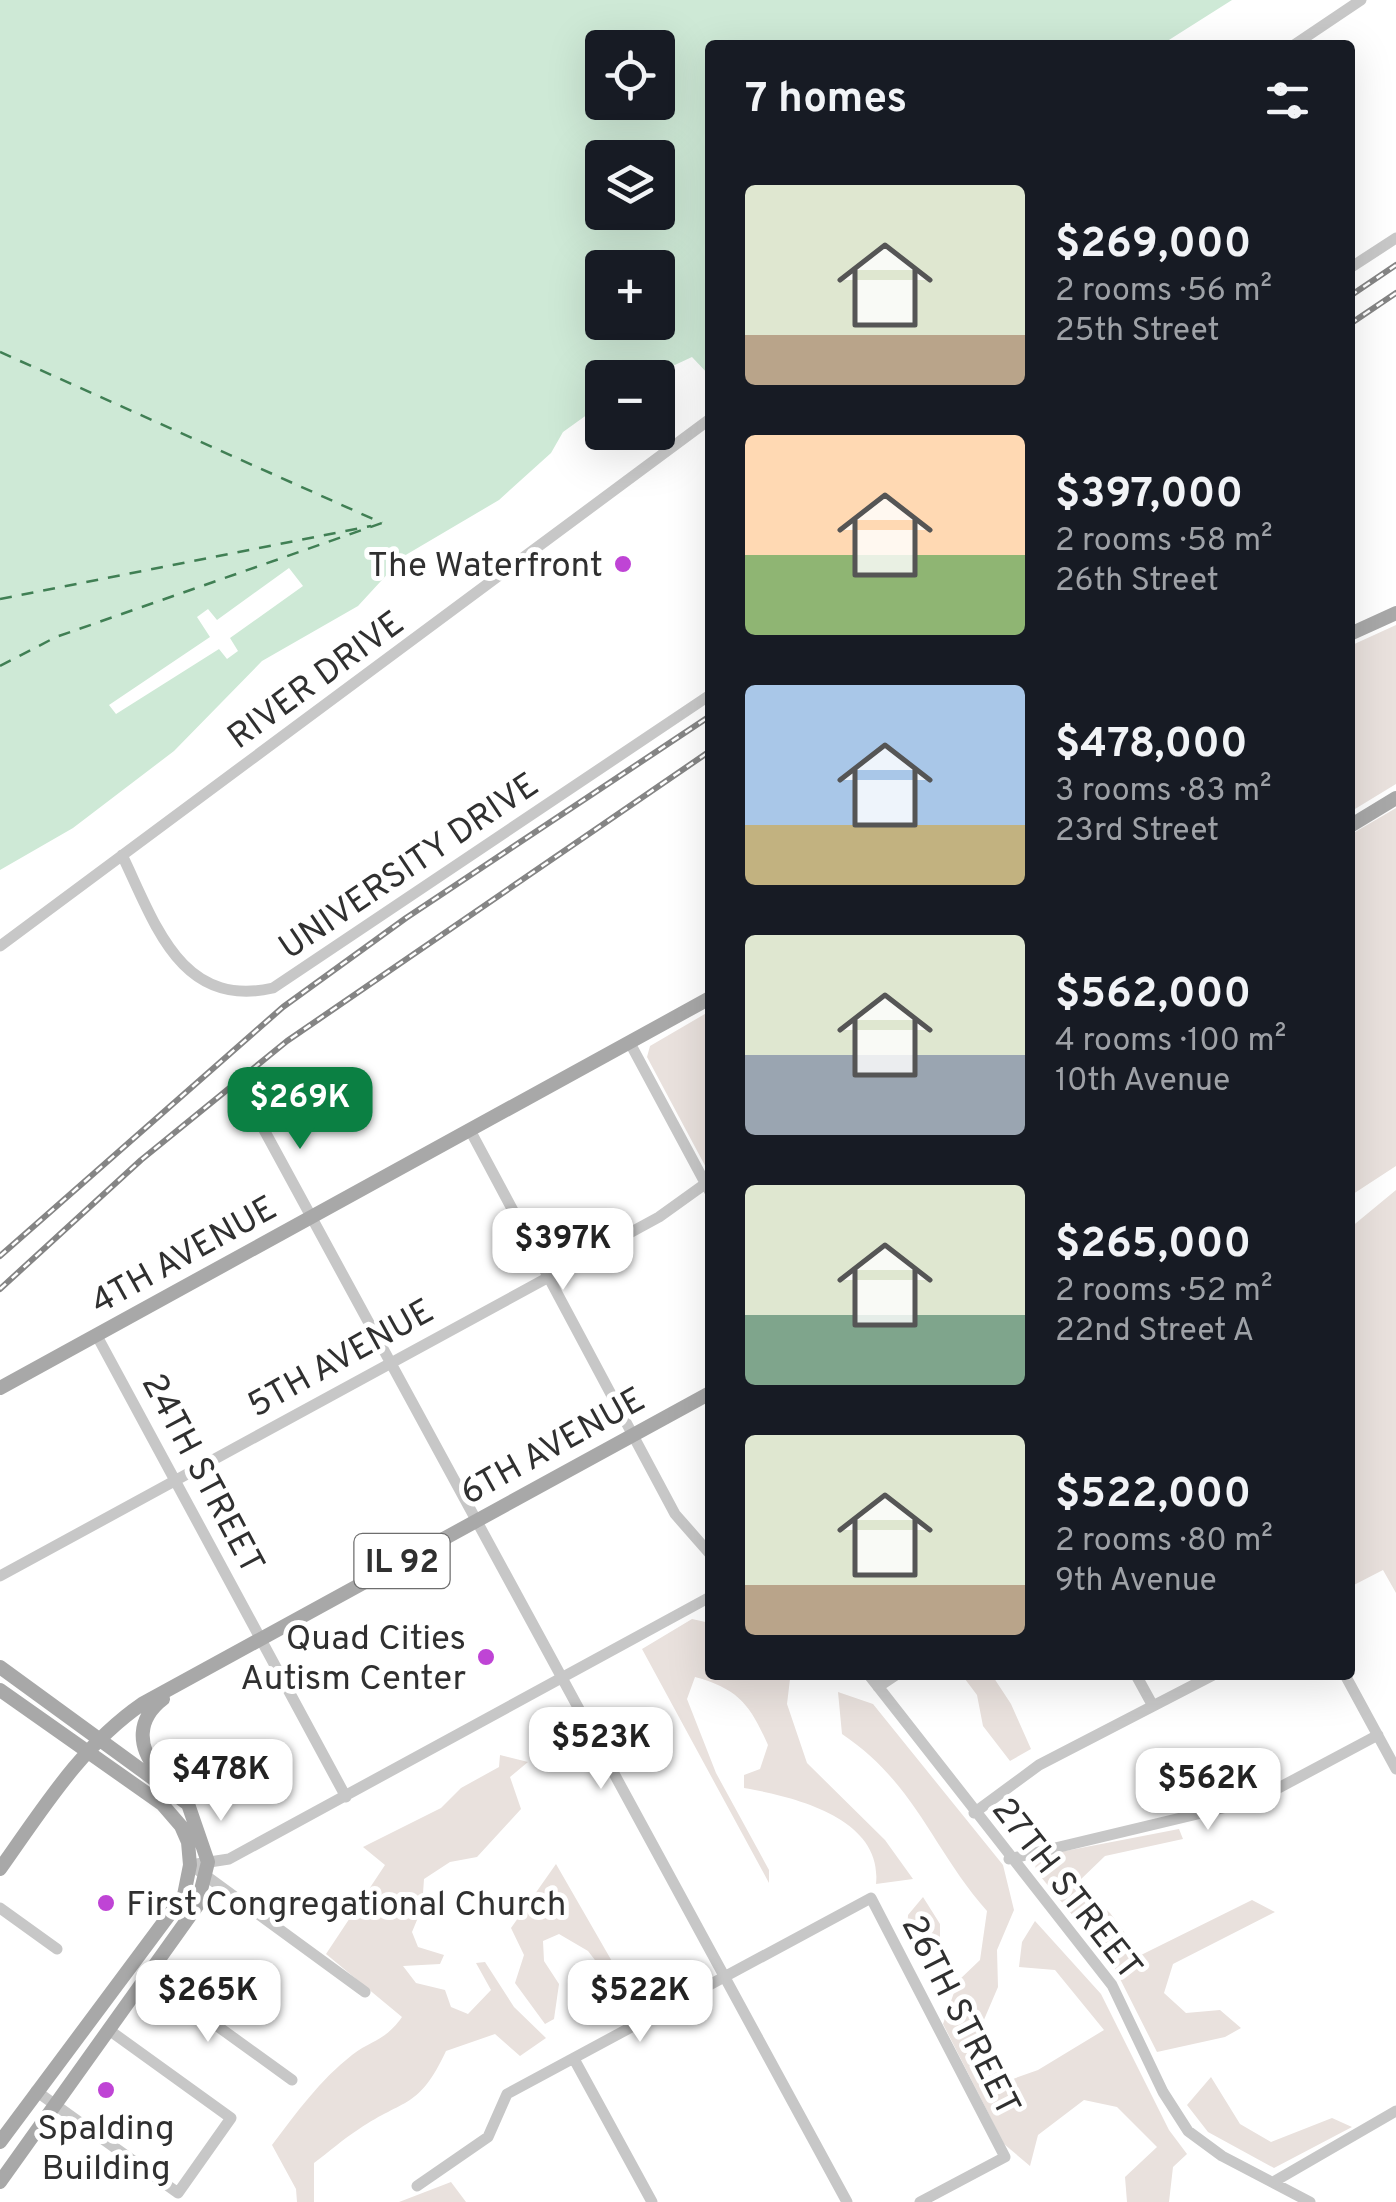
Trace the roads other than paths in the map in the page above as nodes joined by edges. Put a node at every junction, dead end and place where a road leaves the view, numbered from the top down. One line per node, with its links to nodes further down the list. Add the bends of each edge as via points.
1 (1360, 0): 2 (street)
2 (1301, 40)
3 (1396, 238): 4 (street)
4 (1355, 265)
5 (705, 423): 11 (street, RIVER DRIVE)
6 (1396, 613): 7 (main road)
7 (1355, 632)
8 (705, 698): 11 (street, UNIVERSITY DRIVE, via 273,988 220,989 190,972 166,942)
9 (1396, 798): 10 (main road)
10 (1355, 823)
11 (122, 856): 12 (street, RIVER DRIVE)
12 (0, 946)
13 (705, 1001): 14 (main road, 4TH AVENUE)
14 (631, 1045): 16 (main road, 4TH AVENUE); 17 (street)
15 (252, 1106): 19 (street)
16 (471, 1132): 19 (main road, 4TH AVENUE); 20 (street)
17 (705, 1182)
18 (705, 1190): 20 (street, 5TH AVENUE)
19 (313, 1218): 21 (main road, 4TH AVENUE); 22 (street)
20 (550, 1276): 22 (street, 5TH AVENUE); 25 (street)
21 (97, 1336): 23 (main road, 4TH AVENUE); 26 (street, 24TH STREET)
22 (392, 1363): 26 (street, 5TH AVENUE); 27 (street)
23 (0, 1388)
24 (705, 1396): 25 (main road, 6TH AVENUE / IL 92)
25 (634, 1434): 27 (main road, 6TH AVENUE / IL 92); 28 (street, via 679,1522)
26 (176, 1481): 29 (street, 5TH AVENUE); 31 (street, 24TH STREET)
27 (476, 1521): 31 (main road, 6TH AVENUE / IL 92); 34 (street)
28 (705, 1549)
29 (0, 1576)
30 (705, 1599): 34 (street)
31 (261, 1638): 33 (main road, 6TH AVENUE / IL 92); 47 (street, 24TH STREET)
32 (0, 1667): 44 (main road)
33 (207, 1668): 44 (main road, 6TH AVENUE / IL 92, via 142,1704); 48 (main road, via 156,1705 142,1734 144,1754)
34 (562, 1678): 47 (street); 57 (street)
35 (873, 1680): 40 (street, 27TH STREET)
36 (888, 1680): 40 (street)
37 (1139, 1680): 42 (street)
38 (1203, 1680): 42 (street)
39 (1349, 1680): 43 (street)
40 (878, 1687): 49 (street, 27TH STREET)
41 (0, 1690): 45 (main road)
42 (1153, 1706): 49 (street, via 1039,1765)
43 (1378, 1735): 46 (street); 50 (street, via 1256,1800)
44 (101, 1738): 45 (main road, 6TH AVENUE / IL 92); 48 (main road)
45 (88, 1751): 51 (main road, via 174,1817 188,1842); 52 (main road, 6TH AVENUE / IL 92)
46 (1396, 1769)
47 (346, 1797): 53 (street)
48 (188, 1804): 53 (main road)
49 (974, 1812): 50 (street, 27TH STREET)
50 (1010, 1859): 66 (street, 27TH STREET, via 1112,1985 1188,2131)
51 (190, 1865): 53 (street); 62 (main road, via 175,1912)
52 (0, 1869)
53 (207, 1869): 56 (main road, via 197,1906); 58 (street)
54 (0, 1908): 55 (street)
55 (57, 1949)
56 (148, 1976): 59 (main road); 61 (street)
57 (725, 1976): 60 (street); 70 (street); 71 (street, 26TH STREET, via 871,1898 1005,2158)
58 (364, 1992)
59 (108, 2030): 63 (main road); 63 (street, via 231,2118 178,2193)
60 (574, 2058): 68 (street, via 507,2094 488,2137); 69 (street)
61 (292, 2080)
62 (36, 2091): 63 (street); 65 (main road)
63 (54, 2105): 67 (main road)
64 (1396, 2111): 66 (street)
65 (0, 2142)
66 (1274, 2181): 72 (street, 27TH STREET)
67 (0, 2182)
68 (417, 2186)
69 (652, 2202)
70 (846, 2202)
71 (920, 2202)
72 (1310, 2202)

